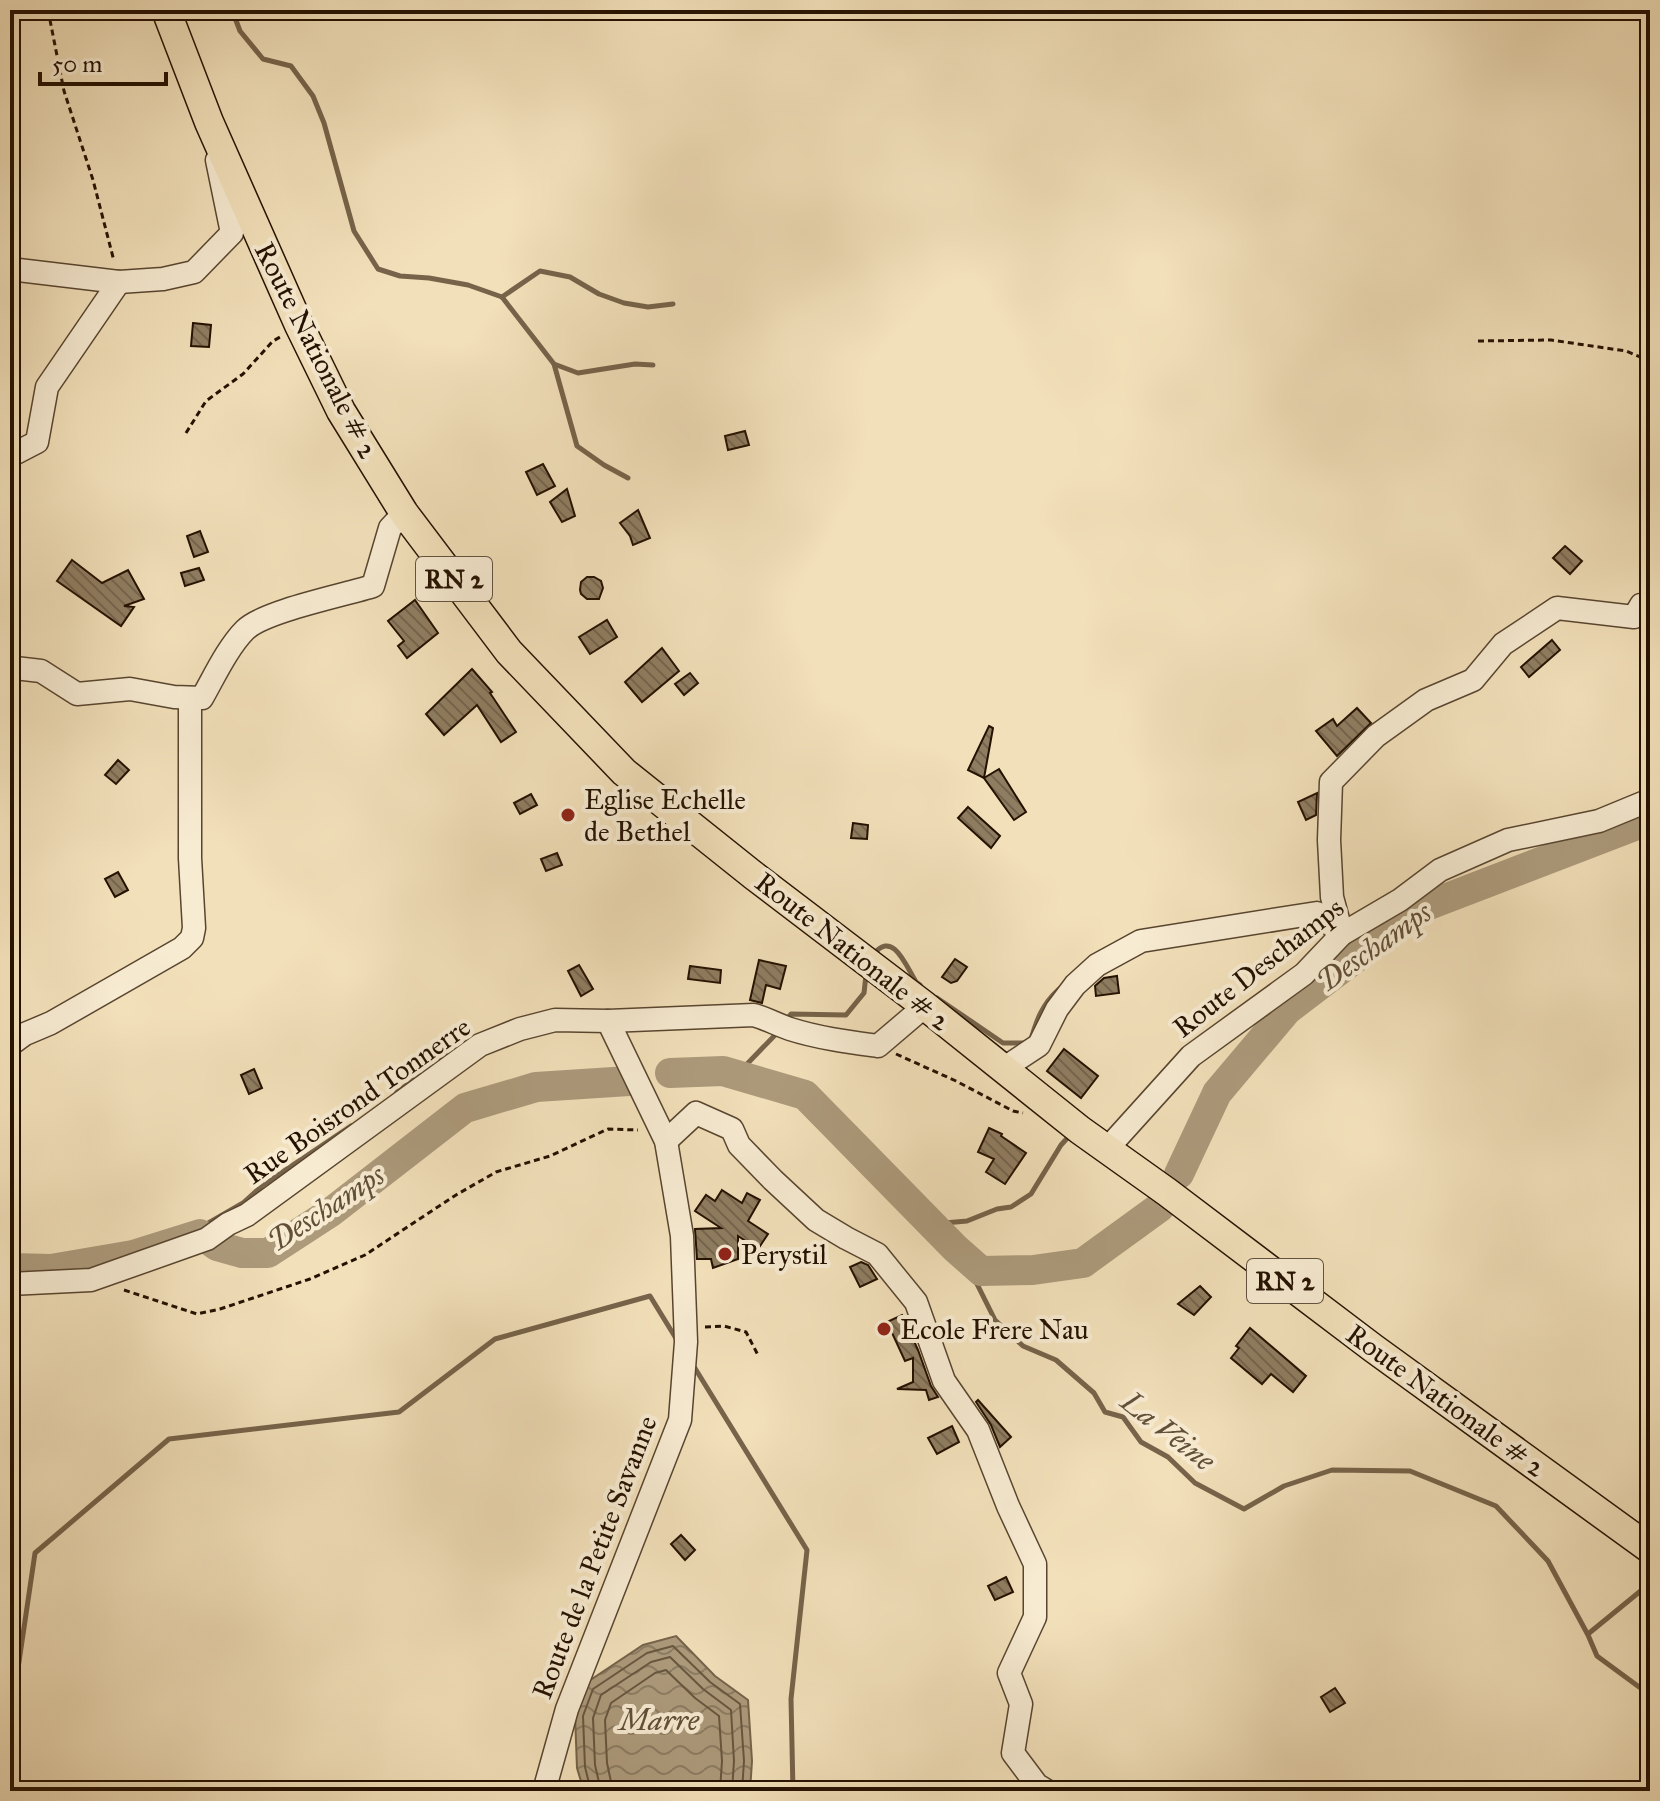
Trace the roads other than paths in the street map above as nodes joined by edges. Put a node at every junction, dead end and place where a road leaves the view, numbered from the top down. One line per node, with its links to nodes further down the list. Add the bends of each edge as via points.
1 (166, 10): 2 (main road, Route Nationale # 2 / RN 2)
2 (209, 122): 4 (street, via 232,233 194,272); 6 (main road, Route Nationale # 2 / RN 2, via 341,411)
3 (10, 269): 4 (street)
4 (119, 282): 5 (street, via 47,387 37,442)
5 (10, 456)
6 (404, 513): 9 (street, via 390,528 373,586 267,616 246,629 202,698); 12 (main road, Route Nationale # 2 / RN 2, via 509,652 624,772)
7 (1650, 606): 11 (street, via 1641,605 1634,617 1557,608 1503,644 1473,680 1426,700 1376,736 1331,782 1332,897)
8 (10, 672): 9 (street, via 41,671 77,694 130,689)
9 (190, 698): 14 (street, via 192,938)
10 (1650, 800): 11 (street, Route Deschamps, via 1599,821 1508,840 1440,870)
11 (1342, 934): 15 (street, via 1317,913 1141,941 1097,965 1075,985 1039,1045); 17 (street, Route Deschamps, via 1304,974 1191,1056)
12 (925, 1006): 13 (street, Rue Boisrond Tonnerre, via 878,1046 791,1029 754,1015); 15 (main road, Route Nationale # 2 / RN 2)
13 (608, 1021): 16 (street, Route de la Petite Savanne); 18 (street, Rue Boisrond Tonnerre, via 555,1020 480,1045 207,1239 91,1280)
14 (10, 1045)
15 (1003, 1069): 17 (main road, Route Nationale # 2 / RN 2)
16 (664, 1136): 20 (street, Route de la Petite Savanne, via 682,1236 686,1353 680,1420 567,1709); 21 (street, via 696,1113 732,1129 739,1145 773,1180 816,1220 877,1254 916,1302 944,1381 978,1430 1035,1564 1035,1617 1009,1673 1021,1704 1013,1753)
17 (1107, 1149): 19 (main road, Route Nationale # 2 / RN 2)
18 (10, 1284)
19 (1650, 1549)
20 (544, 1791)
21 (1047, 1791)

